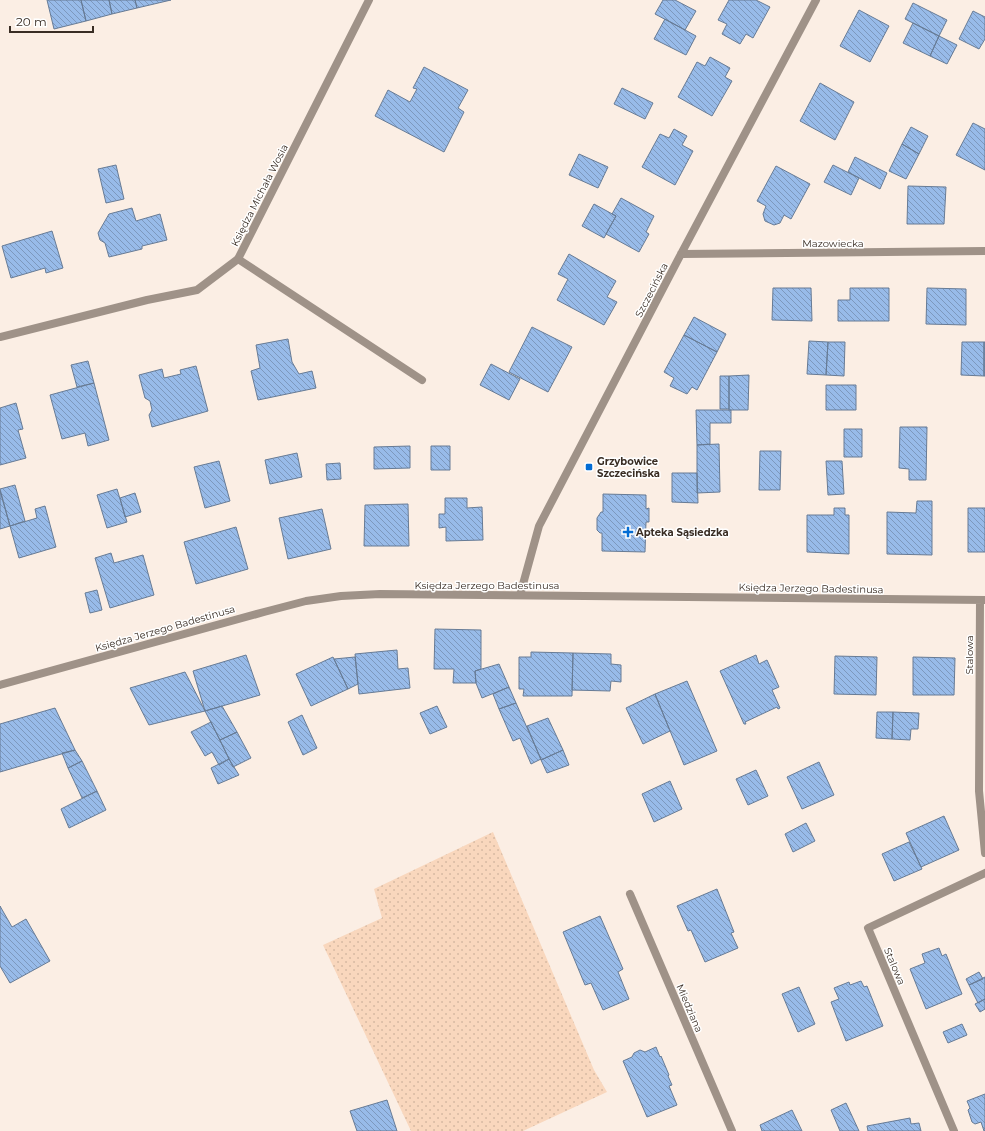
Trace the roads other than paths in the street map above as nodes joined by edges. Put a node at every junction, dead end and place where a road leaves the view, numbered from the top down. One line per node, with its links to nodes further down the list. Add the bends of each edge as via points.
1 (369, 0): 5 (street, Księdza Michała Wosia)
2 (816, 0): 4 (street, Szczecińska)
3 (985, 251): 4 (street, Mazowiecka)
4 (680, 254): 8 (street, Szczecińska, via 539,526)
5 (238, 259): 6 (street, Księdza Michała Wosia, via 197,290); 7 (street)
6 (0, 337)
7 (422, 380)
8 (520, 595): 9 (street, Księdza Jerzego Badestinusa); 10 (street, Księdza Jerzego Badestinusa, via 380,594 306,601)
9 (982, 600): 11 (street, Stalowa, via 979,791)
10 (0, 685)
11 (985, 853)
12 (985, 874): 15 (street, Stalowa, via 868,928)
13 (630, 894): 14 (street, Miedziana)
14 (732, 1131)
15 (954, 1131)

